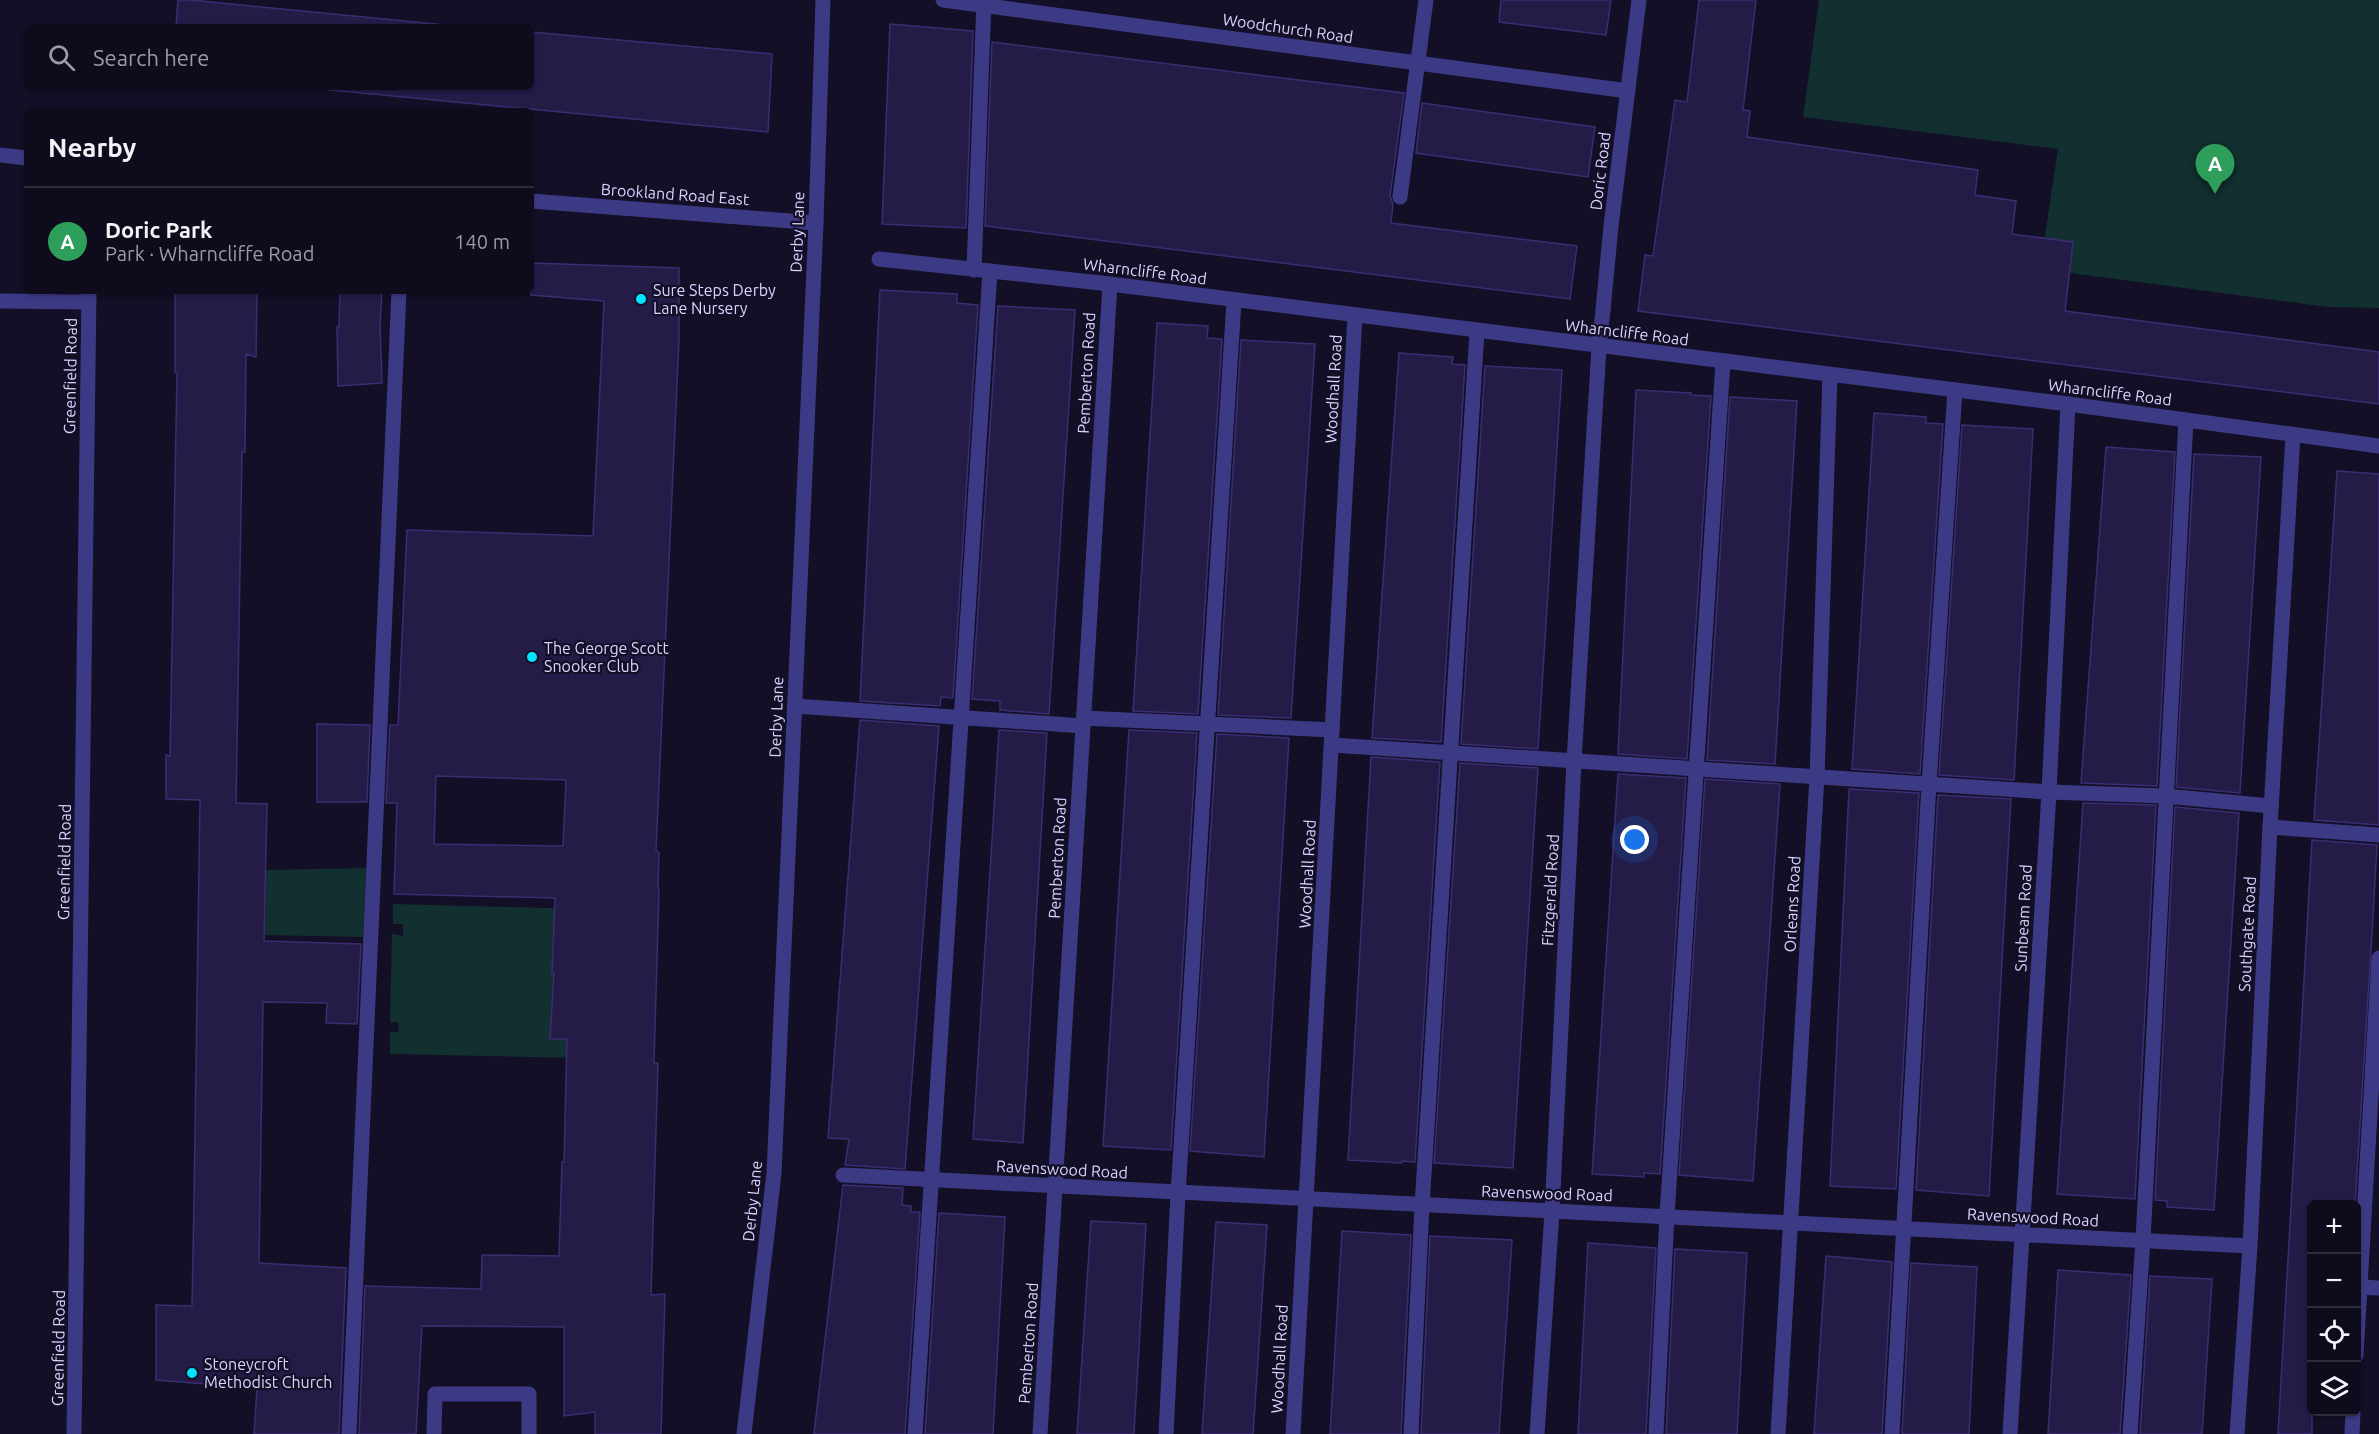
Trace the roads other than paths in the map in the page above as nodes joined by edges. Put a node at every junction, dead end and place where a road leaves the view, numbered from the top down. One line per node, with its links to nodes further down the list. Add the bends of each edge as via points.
1 (823, 0): 12 (street, Derby Lane)
2 (943, 0): 5 (street, Woodchurch Road)
3 (1426, 0): 6 (street)
4 (1639, 0): 7 (street, Doric Road)
5 (984, 3): 6 (street, Woodchurch Road); 14 (street)
6 (1418, 63): 7 (street, Woodchurch Road); 10 (street)
7 (1628, 91): 22 (street, Doric Road)
8 (0, 155): 9 (street)
9 (24, 158)
10 (1400, 197)
11 (534, 201): 12 (street, Brookland Road East)
12 (816, 223): 30 (street, Derby Lane)
13 (874, 259): 14 (street, Wharncliffe Road)
14 (982, 271): 15 (street, Wharncliffe Road); 31 (street)
15 (1110, 284): 19 (street, Wharncliffe Road); 32 (street, Pemberton Road)
16 (399, 294): 63 (street)
17 (89, 297): 18 (street); 62 (street, Greenfield Road)
18 (0, 301)
19 (1234, 301): 20 (street, Wharncliffe Road); 33 (street)
20 (1355, 316): 21 (street, Wharncliffe Road); 34 (street, Woodhall Road)
21 (1477, 332): 22 (street, Wharncliffe Road); 35 (street)
22 (1599, 347): 23 (street, Wharncliffe Road); 36 (street, Fitzgerald Road)
23 (1723, 362): 24 (street, Wharncliffe Road); 37 (street)
24 (1830, 375): 25 (street, Wharncliffe Road); 38 (street, Orleans Road)
25 (1955, 390): 26 (street, Wharncliffe Road); 39 (street)
26 (2068, 404): 27 (street, Wharncliffe Road); 40 (street, Sunbeam Road)
27 (2186, 420): 28 (street, Wharncliffe Road); 41 (street)
28 (2294, 435): 29 (street, Wharncliffe Road); 42 (street, Southgate Road)
29 (2379, 446)
30 (795, 705): 31 (street); 66 (street, Derby Lane, via 774,1173)
31 (961, 717): 32 (street); 47 (street)
32 (1084, 722): 33 (street); 48 (street, Pemberton Road)
33 (1208, 725): 34 (street); 49 (street)
34 (1332, 737): 35 (street); 50 (street, Woodhall Road)
35 (1451, 753): 36 (street); 51 (street)
36 (1574, 761): 37 (street); 52 (street, Fitzgerald Road)
37 (1696, 769): 38 (street); 53 (street)
38 (1818, 777): 39 (street); 54 (street, Orleans Road)
39 (1929, 784): 40 (street); 55 (street)
40 (2049, 792): 41 (street); 56 (street, Sunbeam Road)
41 (2166, 796): 42 (street); 57 (street)
42 (2271, 806): 43 (street, Southgate Road)
43 (2270, 827): 44 (street); 58 (street, Southgate Road)
44 (2379, 835)
45 (2379, 958): 59 (street)
46 (843, 1175): 47 (street, Ravenswood Road)
47 (931, 1180): 48 (street, Ravenswood Road); 67 (street)
48 (1056, 1187): 49 (street, Ravenswood Road); 68 (street, Pemberton Road)
49 (1178, 1194): 50 (street, Ravenswood Road); 69 (street)
50 (1307, 1200): 51 (street, Ravenswood Road); 70 (street, Woodhall Road)
51 (1422, 1206): 52 (street, Ravenswood Road); 71 (street)
52 (1552, 1212): 53 (street, Ravenswood Road); 72 (street, Fitzgerald Road)
53 (1666, 1215): 54 (street, Ravenswood Road); 73 (street)
54 (1790, 1223): 55 (street, Ravenswood Road); 74 (street, Orleans Road)
55 (1904, 1229): 56 (street, Ravenswood Road); 75 (street)
56 (2023, 1235): 57 (street, Ravenswood Road); 76 (street, Sunbeam Road)
57 (2142, 1240): 58 (street, Ravenswood Road); 77 (street)
58 (2250, 1246): 78 (street, Southgate Road)
59 (2361, 1287): 60 (street)
60 (2379, 1288)
61 (2353, 1416): 79 (street)
62 (74, 1434)
63 (349, 1434)
64 (434, 1434): 65 (street, via 435,1394 529,1394)
65 (529, 1434)
66 (744, 1434)
67 (915, 1434)
68 (1040, 1434)
69 (1166, 1434)
70 (1293, 1434)
71 (1411, 1434)
72 (1537, 1434)
73 (1656, 1434)
74 (1778, 1434)
75 (1892, 1434)
76 (2010, 1434)
77 (2130, 1434)
78 (2237, 1434)
79 (2352, 1434)

